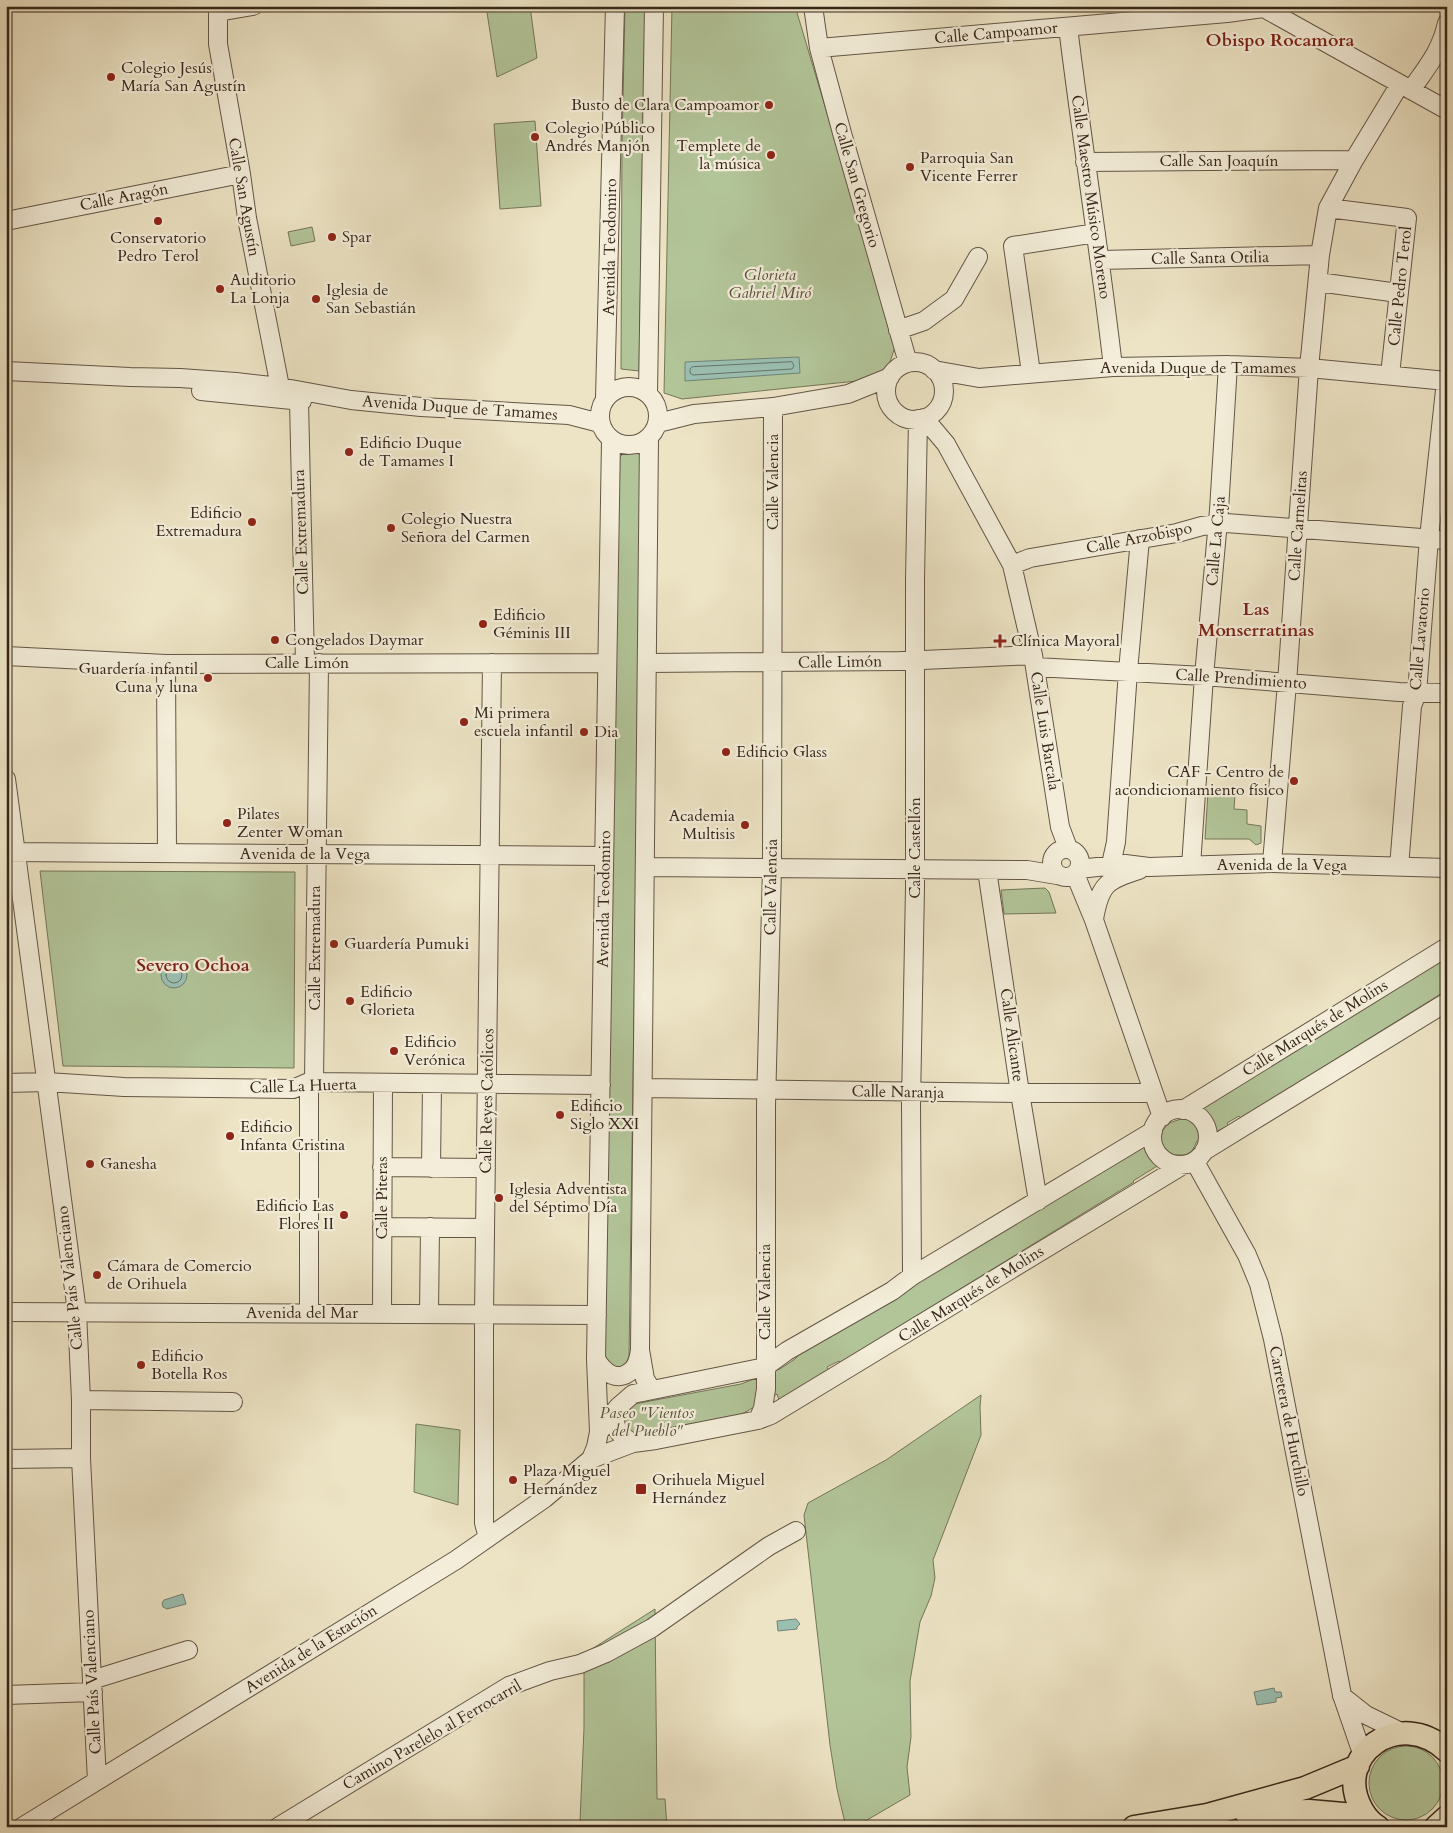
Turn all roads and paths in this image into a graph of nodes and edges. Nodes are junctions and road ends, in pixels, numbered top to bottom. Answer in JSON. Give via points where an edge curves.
{"nodes":[{"id":1,"x":253,"y":6,"type":"edge"},
{"id":2,"x":615,"y":6,"type":"edge"},
{"id":3,"x":654,"y":6,"type":"edge"},
{"id":4,"x":813,"y":6,"type":"edge"},
{"id":5,"x":1262,"y":7,"type":"edge"},
{"id":6,"x":218,"y":9,"type":"edge"},
{"id":7,"x":1447,"y":23,"type":"edge"},
{"id":8,"x":1068,"y":27,"type":"junction"},
{"id":9,"x":819,"y":48,"type":"junction"},
{"id":10,"x":1441,"y":57,"type":"edge"},
{"id":11,"x":1405,"y":87,"type":"junction"},
{"id":12,"x":1447,"y":110,"type":"edge"},
{"id":13,"x":1354,"y":160,"type":"junction"},
{"id":14,"x":1085,"y":162,"type":"junction"},
{"id":15,"x":241,"y":174,"type":"junction"},
{"id":16,"x":1328,"y":208,"type":"junction"},
{"id":17,"x":6,"y":221,"type":"edge"},
{"id":18,"x":1096,"y":233,"type":"junction"},
{"id":19,"x":1320,"y":256,"type":"junction"},
{"id":20,"x":978,"y":257,"type":"dead end"},
{"id":21,"x":1100,"y":260,"type":"junction"},
{"id":22,"x":1318,"y":282,"type":"junction"},
{"id":23,"x":1398,"y":293,"type":"junction"},
{"id":24,"x":898,"y":330,"type":"junction"},
{"id":25,"x":908,"y":363,"type":"junction"},
{"id":26,"x":1228,"y":365,"type":"junction"},
{"id":27,"x":1113,"y":368,"type":"junction"},
{"id":28,"x":1309,"y":368,"type":"junction"},
{"id":29,"x":934,"y":370,"type":"junction"},
{"id":30,"x":6,"y":371,"type":"edge"},
{"id":31,"x":1032,"y":373,"type":"junction"},
{"id":32,"x":1390,"y":375,"type":"junction"},
{"id":33,"x":130,"y":377,"type":"junction"},
{"id":34,"x":890,"y":377,"type":"junction"},
{"id":35,"x":979,"y":378,"type":"junction"},
{"id":36,"x":1446,"y":381,"type":"edge"},
{"id":37,"x":280,"y":387,"type":"junction"},
{"id":38,"x":848,"y":394,"type":"junction"},
{"id":39,"x":887,"y":398,"type":"junction"},
{"id":40,"x":652,"y":399,"type":"junction"},
{"id":41,"x":351,"y":400,"type":"junction"},
{"id":42,"x":299,"y":401,"type":"junction"},
{"id":43,"x":773,"y":408,"type":"junction"},
{"id":44,"x":602,"y":409,"type":"junction"},
{"id":45,"x":930,"y":410,"type":"junction"},
{"id":46,"x":694,"y":414,"type":"junction"},
{"id":47,"x":658,"y":423,"type":"junction"},
{"id":48,"x":649,"y":438,"type":"junction"},
{"id":49,"x":611,"y":440,"type":"junction"},
{"id":50,"x":1217,"y":524,"type":"junction"},
{"id":51,"x":1298,"y":528,"type":"junction"},
{"id":52,"x":1429,"y":538,"type":"junction"},
{"id":53,"x":1140,"y":539,"type":"junction"},
{"id":54,"x":1447,"y":540,"type":"edge"},
{"id":55,"x":1012,"y":565,"type":"junction"},
{"id":56,"x":6,"y":656,"type":"edge"},
{"id":57,"x":915,"y":660,"type":"junction"},
{"id":58,"x":1034,"y":661,"type":"junction"},
{"id":59,"x":608,"y":662,"type":"junction"},
{"id":60,"x":312,"y":663,"type":"junction"},
{"id":61,"x":492,"y":663,"type":"junction"},
{"id":62,"x":647,"y":663,"type":"junction"},
{"id":63,"x":772,"y":663,"type":"junction"},
{"id":64,"x":166,"y":664,"type":"junction"},
{"id":65,"x":1128,"y":671,"type":"junction"},
{"id":66,"x":1204,"y":676,"type":"junction"},
{"id":67,"x":1287,"y":683,"type":"junction"},
{"id":68,"x":1417,"y":693,"type":"junction"},
{"id":69,"x":1447,"y":693,"type":"edge"},
{"id":70,"x":6,"y":779,"type":"edge"},
{"id":71,"x":12,"y":852,"type":"edge"},
{"id":72,"x":167,"y":853,"type":"junction"},
{"id":73,"x":316,"y":854,"type":"junction"},
{"id":74,"x":490,"y":855,"type":"junction"},
{"id":75,"x":604,"y":856,"type":"junction"},
{"id":76,"x":1119,"y":862,"type":"junction"},
{"id":77,"x":1272,"y":863,"type":"junction"},
{"id":78,"x":1066,"y":864,"type":"junction"},
{"id":79,"x":1149,"y":866,"type":"junction"},
{"id":80,"x":1191,"y":866,"type":"junction"},
{"id":81,"x":645,"y":867,"type":"junction"},
{"id":82,"x":772,"y":868,"type":"junction"},
{"id":83,"x":1406,"y":868,"type":"junction"},
{"id":84,"x":1447,"y":868,"type":"edge"},
{"id":85,"x":915,"y":869,"type":"junction"},
{"id":86,"x":987,"y":870,"type":"junction"},
{"id":87,"x":1447,"y":875,"type":"edge"},
{"id":88,"x":1094,"y":920,"type":"junction"},
{"id":89,"x":1447,"y":946,"type":"edge"},
{"id":90,"x":1447,"y":1002,"type":"edge"},
{"id":91,"x":47,"y":1082,"type":"junction"},
{"id":92,"x":311,"y":1082,"type":"junction"},
{"id":93,"x":6,"y":1083,"type":"edge"},
{"id":94,"x":382,"y":1083,"type":"junction"},
{"id":95,"x":432,"y":1084,"type":"junction"},
{"id":96,"x":487,"y":1084,"type":"junction"},
{"id":97,"x":601,"y":1085,"type":"junction"},
{"id":98,"x":643,"y":1088,"type":"junction"},
{"id":99,"x":766,"y":1090,"type":"junction"},
{"id":100,"x":911,"y":1092,"type":"junction"},
{"id":101,"x":1020,"y":1093,"type":"junction"},
{"id":102,"x":1153,"y":1093,"type":"junction"},
{"id":103,"x":1168,"y":1117,"type":"junction"},
{"id":104,"x":1194,"y":1159,"type":"junction"},
{"id":105,"x":382,"y":1167,"type":"junction"},
{"id":106,"x":431,"y":1168,"type":"junction"},
{"id":107,"x":486,"y":1168,"type":"junction"},
{"id":108,"x":1038,"y":1201,"type":"junction"},
{"id":109,"x":382,"y":1227,"type":"junction"},
{"id":110,"x":430,"y":1227,"type":"junction"},
{"id":111,"x":485,"y":1228,"type":"junction"},
{"id":112,"x":912,"y":1276,"type":"junction"},
{"id":113,"x":6,"y":1312,"type":"edge"},
{"id":114,"x":77,"y":1312,"type":"junction"},
{"id":115,"x":308,"y":1313,"type":"junction"},
{"id":116,"x":382,"y":1313,"type":"junction"},
{"id":117,"x":429,"y":1314,"type":"junction"},
{"id":118,"x":484,"y":1314,"type":"junction"},
{"id":119,"x":597,"y":1314,"type":"junction"},
{"id":120,"x":640,"y":1350,"type":"junction"},
{"id":121,"x":596,"y":1359,"type":"junction"},
{"id":122,"x":765,"y":1367,"type":"junction"},
{"id":123,"x":652,"y":1390,"type":"junction"},
{"id":124,"x":81,"y":1400,"type":"junction"},
{"id":125,"x":233,"y":1402,"type":"dead end"},
{"id":126,"x":616,"y":1410,"type":"junction"},
{"id":127,"x":758,"y":1420,"type":"junction"},
{"id":128,"x":599,"y":1432,"type":"junction"},
{"id":129,"x":633,"y":1443,"type":"junction"},
{"id":130,"x":81,"y":1458,"type":"junction"},
{"id":131,"x":591,"y":1458,"type":"junction"},
{"id":132,"x":6,"y":1459,"type":"edge"},
{"id":133,"x":796,"y":1531,"type":"dead end"},
{"id":134,"x":488,"y":1538,"type":"junction"},
{"id":135,"x":188,"y":1650,"type":"dead end"},
{"id":136,"x":92,"y":1686,"type":"junction"},
{"id":137,"x":6,"y":1695,"type":"edge"},
{"id":138,"x":1342,"y":1695,"type":"junction"},
{"id":139,"x":1410,"y":1733,"type":"junction"},
{"id":140,"x":1447,"y":1734,"type":"edge"},
{"id":141,"x":1447,"y":1751,"type":"edge"},
{"id":142,"x":1360,"y":1761,"type":"junction"},
{"id":143,"x":97,"y":1781,"type":"junction"},
{"id":144,"x":1207,"y":1815,"type":"junction"},
{"id":145,"x":1373,"y":1824,"type":"edge"},
{"id":146,"x":22,"y":1827,"type":"edge"},
{"id":147,"x":278,"y":1827,"type":"edge"},
{"id":148,"x":1134,"y":1827,"type":"edge"}],
"edges":[{"from":1,"to":6,"type":"street"},
{"from":2,"to":44,"type":"street","name":"Avenida Teodomiro"},
{"from":3,"to":40,"type":"street"},
{"from":4,"to":9,"type":"street","name":"Calle San Gregorio"},
{"from":5,"to":8,"type":"street","name":"Calle Campoamor"},
{"from":5,"to":11,"type":"street"},
{"from":6,"to":15,"type":"street","name":"Calle San Agustín","via":[[218,44]]},
{"from":7,"to":10,"type":"street","name":"Calle Carmelitas"},
{"from":8,"to":9,"type":"street","name":"Calle Campoamor"},
{"from":8,"to":14,"type":"street","name":"Calle Maestro Músico Moreno"},
{"from":9,"to":24,"type":"street","name":"Calle San Gregorio"},
{"from":10,"to":11,"type":"street","name":"Calle Carmelitas"},
{"from":11,"to":12,"type":"street"},
{"from":11,"to":13,"type":"street","name":"Calle Carmelitas"},
{"from":13,"to":14,"type":"street","name":"Calle San Joaquín"},
{"from":13,"to":16,"type":"street","name":"Calle Carmelitas"},
{"from":14,"to":18,"type":"street","name":"Calle Maestro Músico Moreno"},
{"from":15,"to":17,"type":"street","name":"Calle Aragón"},
{"from":15,"to":37,"type":"street","name":"Calle San Agustín"},
{"from":16,"to":19,"type":"street","name":"Calle Carmelitas"},
{"from":16,"to":23,"type":"street","name":"Calle Pedro Terol","via":[[1407,218]]},
{"from":18,"to":21,"type":"street","name":"Calle Maestro Músico Moreno"},
{"from":18,"to":31,"type":"street","via":[[1013,246]]},
{"from":19,"to":21,"type":"street","name":"Calle Santa Otilia"},
{"from":19,"to":22,"type":"street","name":"Calle Carmelitas"},
{"from":20,"to":24,"type":"street","via":[[954,299],[924,321]]},
{"from":21,"to":27,"type":"street","name":"Calle Maestro Músico Moreno"},
{"from":22,"to":23,"type":"street"},
{"from":22,"to":28,"type":"street","name":"Calle Carmelitas"},
{"from":23,"to":32,"type":"street","name":"Calle Pedro Terol"},
{"from":24,"to":25,"type":"street","name":"Calle San Gregorio"},
{"from":25,"to":29,"type":"street","via":[[926,364]]},
{"from":25,"to":34,"type":"street","via":[[897,368]]},
{"from":26,"to":27,"type":"street","name":"Avenida Duque de Tamames"},
{"from":26,"to":28,"type":"street","name":"Avenida Duque de Tamames"},
{"from":26,"to":50,"type":"street","name":"Calle La Caja"},
{"from":27,"to":31,"type":"street","name":"Avenida Duque de Tamames"},
{"from":28,"to":32,"type":"street","name":"Avenida Duque de Tamames"},
{"from":28,"to":51,"type":"street","name":"Calle Carmelitas"},
{"from":29,"to":35,"type":"street","name":"Avenida Duque de Tamames"},
{"from":29,"to":45,"type":"street","via":[[943,386]]},
{"from":30,"to":33,"type":"street","name":"Avenida Duque de Tamames"},
{"from":31,"to":35,"type":"street","name":"Avenida Duque de Tamames"},
{"from":32,"to":36,"type":"street","name":"Avenida Duque de Tamames"},
{"from":33,"to":37,"type":"street","name":"Avenida Duque de Tamames"},
{"from":33,"to":42,"type":"street","name":"Avenida Duque de Tamames","via":[[176,388]]},
{"from":34,"to":38,"type":"street"},
{"from":34,"to":39,"type":"street"},
{"from":35,"to":45,"type":"street","name":"Avenida Duque de Tamames"},
{"from":36,"to":52,"type":"street","name":"Calle Lavatorio"},
{"from":37,"to":41,"type":"street","name":"Avenida Duque de Tamames"},
{"from":38,"to":39,"type":"street"},
{"from":38,"to":43,"type":"street"},
{"from":39,"to":45,"type":"street","via":[[902,416]]},
{"from":40,"to":44,"type":"street","via":[[640,389],[621,388],[613,391]]},
{"from":40,"to":46,"type":"street"},
{"from":40,"to":47,"type":"street","via":[[659,413]]},
{"from":41,"to":42,"type":"street","name":"Avenida Duque de Tamames"},
{"from":41,"to":44,"type":"street","name":"Avenida Duque de Tamames","via":[[568,415]]},
{"from":42,"to":60,"type":"street","name":"Calle Extremadura"},
{"from":43,"to":46,"type":"street"},
{"from":43,"to":63,"type":"street","name":"Calle Valencia"},
{"from":44,"to":49,"type":"street","via":[[606,435]]},
{"from":45,"to":55,"type":"street","name":"Calle Luis Barcala"},
{"from":45,"to":57,"type":"street","name":"Calle Castellón"},
{"from":46,"to":47,"type":"street"},
{"from":47,"to":48,"type":"street"},
{"from":48,"to":49,"type":"street","via":[[634,446]]},
{"from":48,"to":62,"type":"street"},
{"from":49,"to":59,"type":"street","name":"Avenida Teodomiro"},
{"from":50,"to":51,"type":"street","name":"Calle Arzobispo"},
{"from":50,"to":53,"type":"street","name":"Calle Arzobispo"},
{"from":50,"to":66,"type":"street","name":"Calle La Caja"},
{"from":51,"to":52,"type":"street","name":"Calle Arzobispo"},
{"from":51,"to":67,"type":"street","name":"Calle Carmelitas"},
{"from":52,"to":54,"type":"street","name":"Calle Arzobispo"},
{"from":52,"to":68,"type":"street","name":"Calle Lavatorio"},
{"from":53,"to":55,"type":"street","name":"Calle Arzobispo","via":[[1030,558]]},
{"from":53,"to":65,"type":"street"},
{"from":55,"to":58,"type":"street","name":"Calle Luis Barcala"},
{"from":56,"to":64,"type":"street","name":"Calle Limón"},
{"from":57,"to":58,"type":"street","name":"Calle Limón"},
{"from":57,"to":63,"type":"street","name":"Calle Limón"},
{"from":57,"to":85,"type":"street","name":"Calle Castellón"},
{"from":58,"to":65,"type":"street","name":"Calle Prendimiento"},
{"from":58,"to":78,"type":"street","name":"Calle Luis Barcala"},
{"from":59,"to":61,"type":"street","name":"Calle Limón"},
{"from":59,"to":75,"type":"street","name":"Avenida Teodomiro"},
{"from":60,"to":61,"type":"street","name":"Calle Limón"},
{"from":60,"to":64,"type":"street","name":"Calle Limón"},
{"from":60,"to":73,"type":"street","name":"Calle Extremadura"},
{"from":61,"to":74,"type":"street","name":"Calle Reyes Católicos"},
{"from":62,"to":63,"type":"street","name":"Calle Limón"},
{"from":62,"to":81,"type":"street"},
{"from":63,"to":82,"type":"street","name":"Calle Valencia"},
{"from":64,"to":72,"type":"street"},
{"from":65,"to":66,"type":"street","name":"Calle Prendimiento"},
{"from":65,"to":76,"type":"street","via":[[1116,842]]},
{"from":66,"to":67,"type":"street","name":"Calle Prendimiento"},
{"from":66,"to":80,"type":"street","name":"Calle La Caja"},
{"from":67,"to":68,"type":"street","name":"Calle Prendimiento"},
{"from":67,"to":77,"type":"street","name":"Calle Carmelitas"},
{"from":68,"to":69,"type":"street","name":"Calle Prendimiento"},
{"from":68,"to":83,"type":"street","name":"Calle Lavatorio","via":[[1412,706]]},
{"from":70,"to":71,"type":"street","name":"Calle País Valenciano"},
{"from":71,"to":72,"type":"street","name":"Avenida de la Vega"},
{"from":71,"to":91,"type":"street","name":"Calle País Valenciano"},
{"from":72,"to":73,"type":"street","name":"Avenida de la Vega"},
{"from":73,"to":74,"type":"street","name":"Avenida de la Vega"},
{"from":73,"to":92,"type":"street","name":"Calle Extremadura"},
{"from":74,"to":75,"type":"street","name":"Avenida de la Vega"},
{"from":74,"to":96,"type":"street","name":"Calle Reyes Católicos"},
{"from":75,"to":97,"type":"street","name":"Avenida Teodomiro"},
{"from":76,"to":78,"type":"street","name":"Avenida de la Vega"},
{"from":76,"to":79,"type":"street","name":"Avenida de la Vega"},
{"from":77,"to":80,"type":"street","name":"Avenida de la Vega"},
{"from":77,"to":83,"type":"street","name":"Avenida de la Vega"},
{"from":78,"to":86,"type":"street","via":[[1027,870]]},
{"from":78,"to":88,"type":"street"},
{"from":79,"to":80,"type":"street","name":"Avenida de la Vega"},
{"from":79,"to":88,"type":"street","name":"Avenida de la Vega","via":[[1124,874],[1105,886],[1099,894]]},
{"from":81,"to":82,"type":"street"},
{"from":81,"to":98,"type":"street"},
{"from":82,"to":85,"type":"street"},
{"from":82,"to":99,"type":"street","name":"Calle Valencia"},
{"from":83,"to":84,"type":"street","name":"Avenida de la Vega"},
{"from":83,"to":87,"type":"street","name":"Avenida de la Vega"},
{"from":85,"to":86,"type":"street"},
{"from":85,"to":100,"type":"street","name":"Calle Castellón"},
{"from":86,"to":101,"type":"street","name":"Calle Alicante"},
{"from":88,"to":102,"type":"street"},
{"from":89,"to":103,"type":"street","name":"Calle Marqués de Molins"},
{"from":90,"to":104,"type":"street","name":"Calle Marqués de Molins"},
{"from":91,"to":92,"type":"street","name":"Calle La Huerta","via":[[124,1087],[293,1089]]},
{"from":91,"to":93,"type":"street","name":"Calle La Huerta"},
{"from":91,"to":114,"type":"street","name":"Calle País Valenciano"},
{"from":92,"to":94,"type":"street","name":"Calle La Huerta"},
{"from":92,"to":115,"type":"street","name":"Calle Extremadura"},
{"from":94,"to":95,"type":"street","name":"Calle La Huerta"},
{"from":94,"to":105,"type":"street","name":"Calle Piteras"},
{"from":95,"to":96,"type":"street","name":"Calle La Huerta"},
{"from":95,"to":106,"type":"street"},
{"from":96,"to":97,"type":"street","name":"Calle La Huerta"},
{"from":96,"to":107,"type":"street","name":"Calle Reyes Católicos"},
{"from":97,"to":119,"type":"street","name":"Avenida Teodomiro"},
{"from":98,"to":99,"type":"street","name":"Calle Naranja"},
{"from":98,"to":120,"type":"street"},
{"from":99,"to":100,"type":"street","name":"Calle Naranja"},
{"from":99,"to":122,"type":"street","name":"Calle Valencia"},
{"from":100,"to":101,"type":"street","name":"Calle Naranja"},
{"from":100,"to":112,"type":"street","name":"Calle Castellón"},
{"from":101,"to":102,"type":"street","name":"Calle Naranja"},
{"from":101,"to":108,"type":"street","name":"Calle Alicante"},
{"from":102,"to":103,"type":"street"},
{"from":103,"to":104,"type":"street","via":[[1197,1116],[1206,1129],[1207,1144]]},
{"from":103,"to":104,"type":"street","via":[[1152,1142],[1155,1150],[1167,1162]]},
{"from":103,"to":108,"type":"street","name":"Calle Marqués de Molins"},
{"from":104,"to":127,"type":"street","name":"Calle Marqués de Molins","via":[[839,1375]]},
{"from":104,"to":138,"type":"street","name":"Carretera de Hurchillo","via":[[1247,1255],[1259,1284],[1273,1340]]},
{"from":105,"to":106,"type":"street"},
{"from":105,"to":109,"type":"street","name":"Calle Piteras"},
{"from":106,"to":107,"type":"street"},
{"from":107,"to":111,"type":"street","name":"Calle Reyes Católicos"},
{"from":108,"to":112,"type":"street","name":"Calle Marqués de Molins"},
{"from":109,"to":110,"type":"street"},
{"from":109,"to":116,"type":"street","name":"Calle Piteras"},
{"from":110,"to":111,"type":"street"},
{"from":110,"to":117,"type":"street"},
{"from":111,"to":118,"type":"street","name":"Calle Reyes Católicos"},
{"from":112,"to":122,"type":"street","name":"Calle Marqués de Molins"},
{"from":113,"to":114,"type":"street","name":"Avenida del Mar"},
{"from":114,"to":115,"type":"street","name":"Avenida del Mar"},
{"from":114,"to":124,"type":"street","name":"Calle País Valenciano"},
{"from":115,"to":116,"type":"street","name":"Avenida del Mar"},
{"from":116,"to":117,"type":"street","name":"Avenida del Mar"},
{"from":117,"to":118,"type":"street","name":"Avenida del Mar"},
{"from":118,"to":119,"type":"street","name":"Avenida del Mar"},
{"from":118,"to":134,"type":"street","name":"Calle Reyes Católicos","via":[[484,1522]]},
{"from":119,"to":121,"type":"street","name":"Avenida Teodomiro"},
{"from":120,"to":121,"type":"street","via":[[632,1370],[618,1376],[606,1373]]},
{"from":120,"to":123,"type":"street","via":[[645,1379]]},
{"from":121,"to":128,"type":"street","name":"Avenida Teodomiro"},
{"from":122,"to":123,"type":"street","name":"Calle Marqués de Molins"},
{"from":122,"to":127,"type":"street","via":[[766,1399]]},
{"from":123,"to":126,"type":"street","name":"Calle Marqués de Molins","via":[[631,1395]]},
{"from":124,"to":125,"type":"street"},
{"from":124,"to":130,"type":"street","name":"Calle País Valenciano"},
{"from":126,"to":128,"type":"street","name":"Calle Marqués de Molins"},
{"from":126,"to":129,"type":"street","via":[[616,1427],[624,1438]]},
{"from":127,"to":129,"type":"street","name":"Calle Marqués de Molins"},
{"from":128,"to":131,"type":"street","name":"Avenida Teodomiro"},
{"from":129,"to":131,"type":"street","name":"Calle Marqués de Molins"},
{"from":130,"to":132,"type":"street"},
{"from":130,"to":136,"type":"street","name":"Calle País Valenciano"},
{"from":131,"to":134,"type":"street","name":"Avenida de la Estación","via":[[545,1498]]},
{"from":133,"to":147,"type":"street","name":"Camino Parelelo al Ferrocarril","via":[[769,1546],[652,1628],[580,1664],[509,1686]]},
{"from":134,"to":143,"type":"street","name":"Avenida de la Estación"},
{"from":135,"to":136,"type":"street"},
{"from":136,"to":137,"type":"street"},
{"from":136,"to":143,"type":"street","name":"Calle País Valenciano"},
{"from":138,"to":139,"type":"street","via":[[1366,1715]]},
{"from":138,"to":142,"type":"street","name":"Carretera de Hurchillo"},
{"from":139,"to":140,"type":"main road"},
{"from":139,"to":141,"type":"main road","via":[[1434,1740]]},
{"from":139,"to":142,"type":"main road","via":[[1386,1736],[1372,1744]]},
{"from":142,"to":144,"type":"main road","via":[[1305,1788]]},
{"from":142,"to":145,"type":"main road","via":[[1354,1784],[1357,1801]]},
{"from":143,"to":146,"type":"street","name":"Avenida de la Estación"},
{"from":144,"to":145,"type":"main road","via":[[1309,1811]]},
{"from":144,"to":148,"type":"main road"}]}
